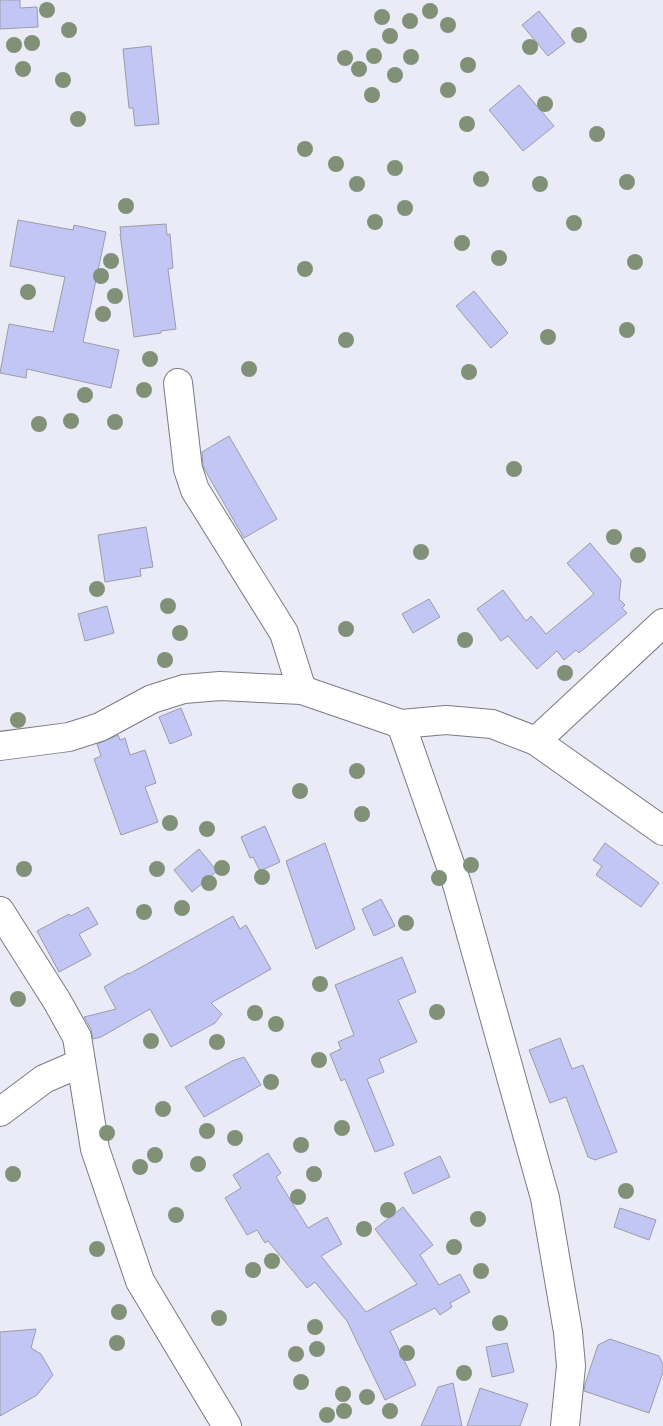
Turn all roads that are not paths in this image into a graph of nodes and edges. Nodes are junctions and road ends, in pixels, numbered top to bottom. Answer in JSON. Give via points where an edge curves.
{"nodes":[{"id":1,"x":178,"y":383,"type":"dead end"},
{"id":2,"x":663,"y":624,"type":"edge"},
{"id":3,"x":302,"y":690,"type":"junction"},
{"id":4,"x":401,"y":724,"type":"junction"},
{"id":5,"x":536,"y":741,"type":"junction"},
{"id":6,"x":0,"y":746,"type":"edge"},
{"id":7,"x":663,"y":831,"type":"edge"},
{"id":8,"x":0,"y":910,"type":"edge"},
{"id":9,"x":81,"y":1064,"type":"junction"},
{"id":10,"x":0,"y":1112,"type":"edge"},
{"id":11,"x":227,"y":1426,"type":"edge"},
{"id":12,"x":565,"y":1426,"type":"edge"}],
"edges":[{"from":1,"to":3,"type":"street","via":[[188,469],[195,490],[284,633]]},
{"from":2,"to":5,"type":"street"},
{"from":3,"to":4,"type":"street"},
{"from":3,"to":6,"type":"street","via":[[220,686],[184,689],[152,699],[100,727],[69,737]]},
{"from":4,"to":5,"type":"street","via":[[446,720],[492,724]]},
{"from":4,"to":12,"type":"street","via":[[457,884],[545,1198],[571,1366]]},
{"from":5,"to":7,"type":"street"},
{"from":8,"to":9,"type":"street","via":[[69,1023],[76,1038]]},
{"from":9,"to":10,"type":"street","via":[[44,1079]]},
{"from":9,"to":11,"type":"street","via":[[95,1149],[140,1281]]}]}
